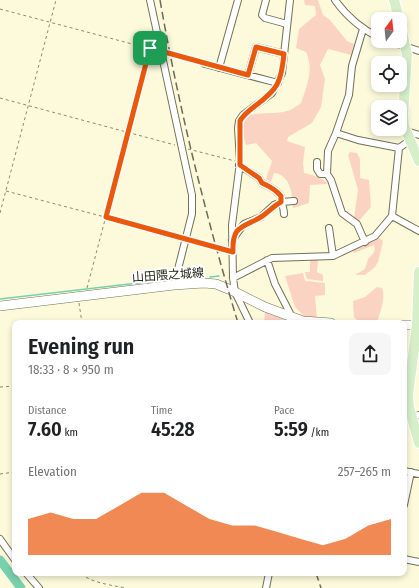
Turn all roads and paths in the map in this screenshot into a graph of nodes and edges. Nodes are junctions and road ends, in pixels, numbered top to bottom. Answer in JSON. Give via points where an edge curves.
{"nodes":[{"id":1,"x":56,"y":0,"type":"edge"},
{"id":2,"x":150,"y":0,"type":"edge"},
{"id":3,"x":238,"y":0,"type":"edge"},
{"id":4,"x":266,"y":0,"type":"edge"},
{"id":5,"x":290,"y":0,"type":"edge"},
{"id":6,"x":335,"y":0,"type":"edge"},
{"id":7,"x":394,"y":0,"type":"edge"},
{"id":8,"x":0,"y":9,"type":"edge"},
{"id":9,"x":397,"y":12,"type":"edge"},
{"id":10,"x":50,"y":23,"type":"junction"},
{"id":11,"x":287,"y":24,"type":"junction"},
{"id":12,"x":363,"y":29,"type":"junction"},
{"id":13,"x":371,"y":33,"type":"edge"},
{"id":14,"x":407,"y":47,"type":"edge"},
{"id":15,"x":150,"y":48,"type":"junction"},
{"id":16,"x":406,"y":48,"type":"edge"},
{"id":17,"x":419,"y":51,"type":"edge"},
{"id":18,"x":161,"y":52,"type":"junction"},
{"id":19,"x":284,"y":54,"type":"junction"},
{"id":20,"x":205,"y":64,"type":"joint"},
{"id":21,"x":219,"y":68,"type":"junction"},
{"id":22,"x":248,"y":75,"type":"junction"},
{"id":23,"x":278,"y":83,"type":"junction"},
{"id":24,"x":0,"y":98,"type":"edge"},
{"id":25,"x":405,"y":100,"type":"edge"},
{"id":26,"x":28,"y":106,"type":"junction"},
{"id":27,"x":407,"y":130,"type":"edge"},
{"id":28,"x":128,"y":133,"type":"junction"},
{"id":29,"x":336,"y":134,"type":"junction"},
{"id":30,"x":419,"y":135,"type":"edge"},
{"id":31,"x":407,"y":136,"type":"edge"},
{"id":32,"x":409,"y":141,"type":"junction"},
{"id":33,"x":182,"y":147,"type":"junction"},
{"id":34,"x":399,"y":148,"type":"junction"},
{"id":35,"x":419,"y":159,"type":"edge"},
{"id":36,"x":317,"y":162,"type":"dead end"},
{"id":37,"x":240,"y":164,"type":"junction"},
{"id":38,"x":327,"y":174,"type":"junction"},
{"id":39,"x":6,"y":191,"type":"junction"},
{"id":40,"x":294,"y":201,"type":"dead end"},
{"id":41,"x":281,"y":202,"type":"junction"},
{"id":42,"x":0,"y":213,"type":"edge"},
{"id":43,"x":284,"y":214,"type":"dead end"},
{"id":44,"x":392,"y":216,"type":"junction"},
{"id":45,"x":106,"y":217,"type":"junction"},
{"id":46,"x":330,"y":228,"type":"dead end"},
{"id":47,"x":419,"y":230,"type":"edge"},
{"id":48,"x":187,"y":239,"type":"junction"},
{"id":49,"x":232,"y":240,"type":"junction"},
{"id":50,"x":365,"y":242,"type":"junction"},
{"id":51,"x":233,"y":252,"type":"junction"},
{"id":52,"x":333,"y":256,"type":"junction"},
{"id":53,"x":267,"y":260,"type":"junction"},
{"id":54,"x":419,"y":272,"type":"edge"},
{"id":55,"x":233,"y":278,"type":"junction"},
{"id":56,"x":174,"y":285,"type":"junction"},
{"id":57,"x":88,"y":290,"type":"dead end"},
{"id":58,"x":235,"y":292,"type":"junction"},
{"id":59,"x":78,"y":296,"type":"junction"},
{"id":60,"x":0,"y":306,"type":"edge"},
{"id":61,"x":293,"y":318,"type":"junction"},
{"id":62,"x":82,"y":320,"type":"edge"},
{"id":63,"x":249,"y":320,"type":"edge"},
{"id":64,"x":300,"y":320,"type":"edge"},
{"id":65,"x":407,"y":325,"type":"edge"},
{"id":66,"x":418,"y":325,"type":"edge"},
{"id":67,"x":12,"y":386,"type":"edge"},
{"id":68,"x":0,"y":387,"type":"edge"},
{"id":69,"x":412,"y":417,"type":"edge"},
{"id":70,"x":419,"y":442,"type":"edge"},
{"id":71,"x":12,"y":472,"type":"edge"},
{"id":72,"x":407,"y":472,"type":"edge"},
{"id":73,"x":0,"y":474,"type":"edge"},
{"id":74,"x":419,"y":474,"type":"edge"},
{"id":75,"x":0,"y":539,"type":"edge"},
{"id":76,"x":12,"y":556,"type":"edge"},
{"id":77,"x":407,"y":560,"type":"edge"},
{"id":78,"x":419,"y":562,"type":"edge"},
{"id":79,"x":29,"y":576,"type":"edge"},
{"id":80,"x":84,"y":576,"type":"edge"},
{"id":81,"x":268,"y":576,"type":"edge"},
{"id":82,"x":39,"y":588,"type":"edge"},
{"id":83,"x":126,"y":588,"type":"edge"},
{"id":84,"x":266,"y":588,"type":"edge"}],
"edges":[{"from":1,"to":10,"type":"path"},
{"from":2,"to":18,"type":"street"},
{"from":3,"to":21,"type":"street"},
{"from":4,"to":11,"type":"street","via":[[262,15]]},
{"from":5,"to":11,"type":"street"},
{"from":6,"to":12,"type":"street","via":[[347,16]]},
{"from":7,"to":9,"type":"main road"},
{"from":8,"to":10,"type":"path"},
{"from":10,"to":15,"type":"path"},
{"from":10,"to":26,"type":"path"},
{"from":11,"to":19,"type":"street"},
{"from":12,"to":13,"type":"street"},
{"from":12,"to":29,"type":"street","via":[[352,66],[349,95]]},
{"from":14,"to":17,"type":"street"},
{"from":15,"to":18,"type":"path"},
{"from":15,"to":28,"type":"path"},
{"from":16,"to":25,"type":"main road","via":[[408,66]]},
{"from":18,"to":20,"type":"path"},
{"from":18,"to":33,"type":"street"},
{"from":19,"to":22,"type":"street","via":[[256,47]]},
{"from":19,"to":23,"type":"street"},
{"from":20,"to":21,"type":"street"},
{"from":21,"to":22,"type":"street"},
{"from":22,"to":23,"type":"street"},
{"from":23,"to":37,"type":"street","via":[[272,93],[243,115],[240,121]]},
{"from":24,"to":26,"type":"path"},
{"from":26,"to":28,"type":"path"},
{"from":26,"to":39,"type":"path"},
{"from":27,"to":30,"type":"street"},
{"from":28,"to":33,"type":"path"},
{"from":28,"to":45,"type":"path"},
{"from":29,"to":34,"type":"street"},
{"from":29,"to":38,"type":"street","via":[[328,151]]},
{"from":31,"to":32,"type":"main road"},
{"from":32,"to":34,"type":"street"},
{"from":32,"to":35,"type":"main road"},
{"from":33,"to":37,"type":"path"},
{"from":33,"to":48,"type":"street","via":[[192,195],[192,214]]},
{"from":34,"to":44,"type":"street"},
{"from":36,"to":38,"type":"street","via":[[320,174]]},
{"from":37,"to":41,"type":"street","via":[[280,194]]},
{"from":37,"to":49,"type":"street"},
{"from":38,"to":50,"type":"street","via":[[342,213],[357,224]]},
{"from":39,"to":42,"type":"path"},
{"from":39,"to":45,"type":"path"},
{"from":40,"to":41,"type":"street"},
{"from":41,"to":43,"type":"street"},
{"from":41,"to":49,"type":"street","via":[[262,217],[241,226]]},
{"from":44,"to":47,"type":"street"},
{"from":44,"to":50,"type":"street","via":[[375,236]]},
{"from":45,"to":48,"type":"path"},
{"from":45,"to":57,"type":"path"},
{"from":46,"to":52,"type":"street"},
{"from":48,"to":51,"type":"path"},
{"from":48,"to":56,"type":"street"},
{"from":49,"to":51,"type":"street"},
{"from":50,"to":52,"type":"street"},
{"from":51,"to":55,"type":"street"},
{"from":52,"to":53,"type":"street"},
{"from":53,"to":55,"type":"street"},
{"from":53,"to":61,"type":"street","via":[[275,284]]},
{"from":54,"to":66,"type":"main road"},
{"from":55,"to":58,"type":"street"},
{"from":56,"to":58,"type":"main road","name":"山田隈之城線","via":[[216,284]]},
{"from":56,"to":59,"type":"main road","name":"山田隈之城線"},
{"from":58,"to":61,"type":"main road","name":"山田隈之城線"},
{"from":58,"to":63,"type":"street"},
{"from":59,"to":60,"type":"main road","name":"山田隈之城線"},
{"from":59,"to":62,"type":"path"},
{"from":61,"to":64,"type":"main road","name":"山田隈之城線"},
{"from":65,"to":66,"type":"main road"},
{"from":66,"to":69,"type":"main road","via":[[408,395]]},
{"from":67,"to":68,"type":"path"},
{"from":69,"to":70,"type":"main road"},
{"from":71,"to":73,"type":"path"},
{"from":72,"to":74,"type":"street"},
{"from":75,"to":76,"type":"street"},
{"from":77,"to":78,"type":"street"},
{"from":79,"to":82,"type":"street"},
{"from":80,"to":83,"type":"path","via":[[91,580]]},
{"from":81,"to":84,"type":"street"}]}
